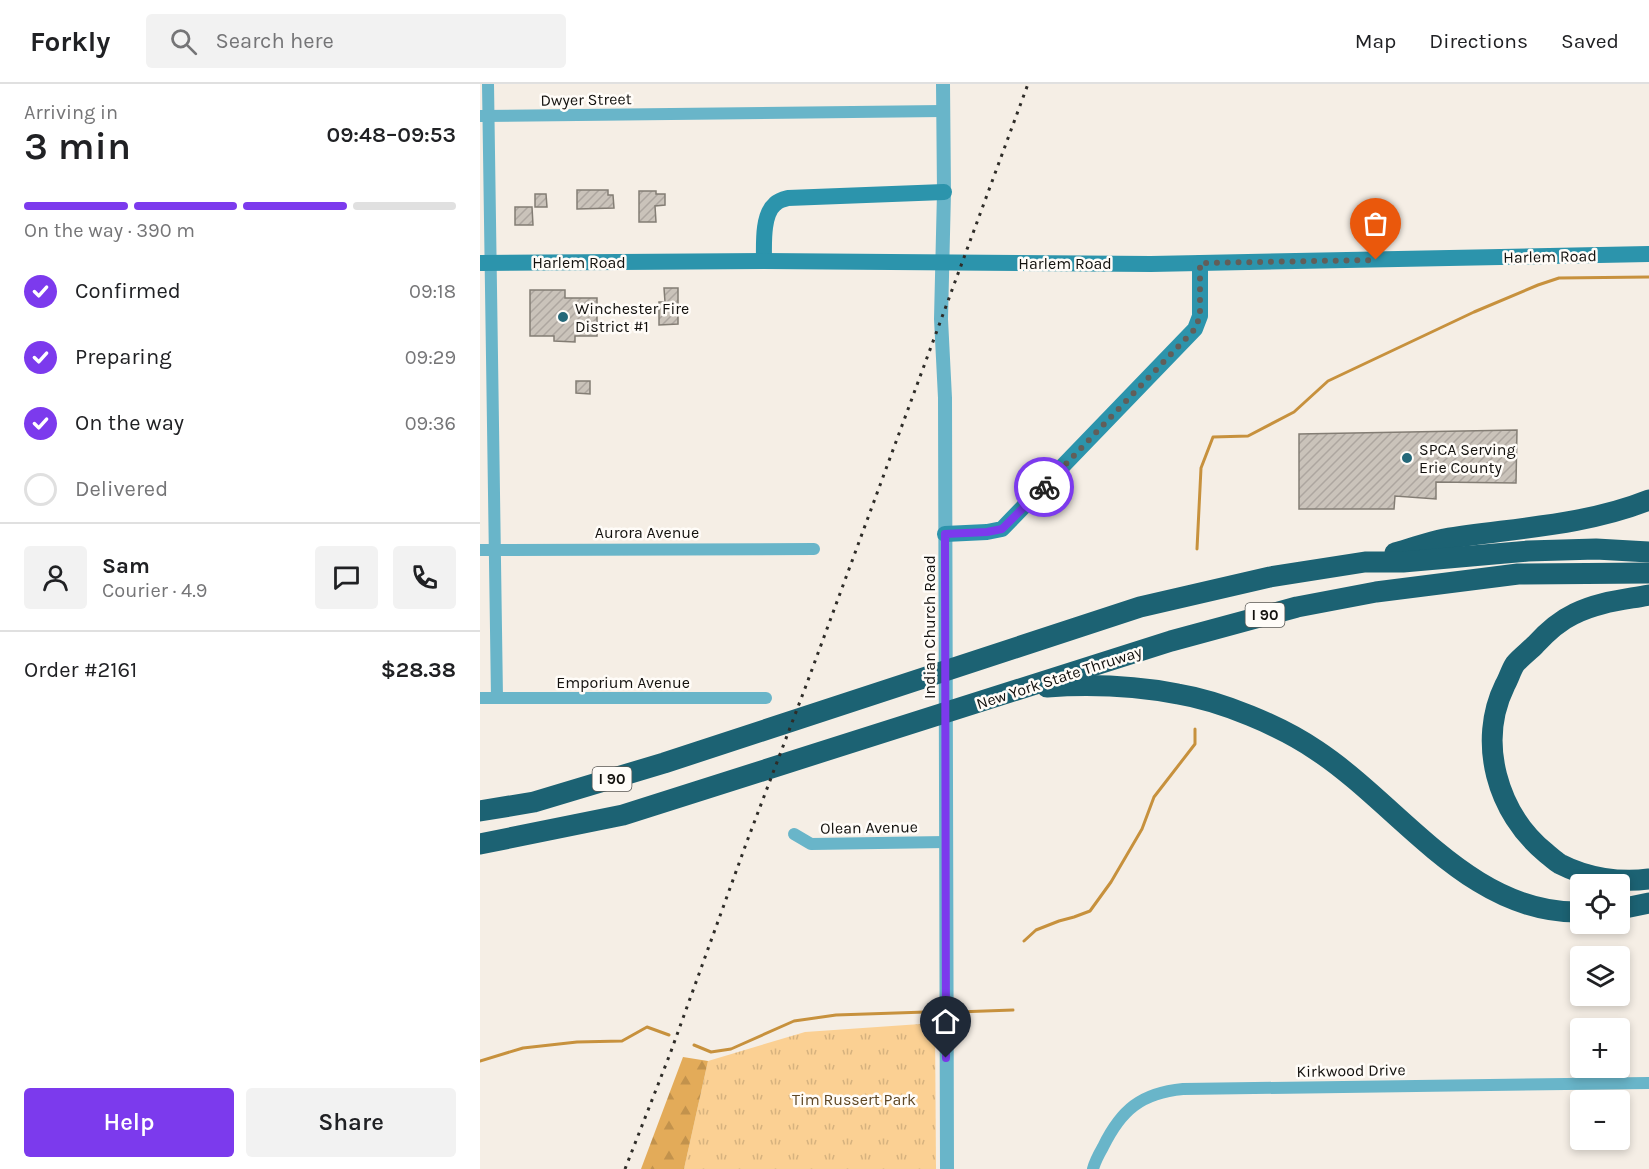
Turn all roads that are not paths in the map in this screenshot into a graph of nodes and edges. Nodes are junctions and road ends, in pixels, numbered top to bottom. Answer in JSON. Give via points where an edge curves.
{"nodes":[{"id":1,"x":489,"y":84,"type":"edge"},
{"id":2,"x":943,"y":84,"type":"edge"},
{"id":3,"x":944,"y":111,"type":"junction"},
{"id":4,"x":484,"y":116,"type":"edge"},
{"id":5,"x":944,"y":192,"type":"junction"},
{"id":6,"x":1649,"y":254,"type":"edge"},
{"id":7,"x":764,"y":261,"type":"junction"},
{"id":8,"x":485,"y":263,"type":"edge"},
{"id":9,"x":1200,"y":263,"type":"junction"},
{"id":10,"x":1649,"y":500,"type":"edge"},
{"id":11,"x":945,"y":534,"type":"junction"},
{"id":12,"x":814,"y":549,"type":"dead end"},
{"id":13,"x":480,"y":550,"type":"edge"},
{"id":14,"x":496,"y":550,"type":"junction"},
{"id":15,"x":1649,"y":552,"type":"edge"},
{"id":16,"x":1365,"y":562,"type":"junction"},
{"id":17,"x":1649,"y":573,"type":"edge"},
{"id":18,"x":1649,"y":595,"type":"edge"},
{"id":19,"x":1021,"y":689,"type":"junction"},
{"id":20,"x":480,"y":698,"type":"edge"},
{"id":21,"x":497,"y":698,"type":"junction"},
{"id":22,"x":766,"y":698,"type":"dead end"},
{"id":23,"x":480,"y":811,"type":"edge"},
{"id":24,"x":794,"y":834,"type":"dead end"},
{"id":25,"x":946,"y":842,"type":"junction"},
{"id":26,"x":480,"y":844,"type":"edge"},
{"id":27,"x":1649,"y":879,"type":"edge"},
{"id":28,"x":1649,"y":903,"type":"edge"},
{"id":29,"x":1630,"y":907,"type":"edge"},
{"id":30,"x":1570,"y":911,"type":"edge"},
{"id":31,"x":1649,"y":1083,"type":"edge"},
{"id":32,"x":947,"y":1169,"type":"edge"},
{"id":33,"x":1094,"y":1169,"type":"edge"}],
"edges":[{"from":1,"to":4,"type":"street"},
{"from":2,"to":3,"type":"street","name":"Indian Church Road"},
{"from":3,"to":4,"type":"street","name":"Dwyer Street"},
{"from":3,"to":5,"type":"street","name":"Indian Church Road"},
{"from":4,"to":8,"type":"street"},
{"from":5,"to":7,"type":"main road","via":[[788,198],[776,203],[769,212]]},
{"from":5,"to":11,"type":"street","name":"Indian Church Road","via":[[941,319]]},
{"from":6,"to":9,"type":"main road","name":"Harlem Road"},
{"from":7,"to":8,"type":"main road","name":"Harlem Road"},
{"from":7,"to":9,"type":"main road","name":"Harlem Road"},
{"from":8,"to":14,"type":"street"},
{"from":9,"to":11,"type":"main road","via":[[1200,316],[1195,329],[1002,529]]},
{"from":10,"to":16,"type":"highway","via":[[1625,510],[1572,521],[1442,540]]},
{"from":11,"to":25,"type":"street","name":"Indian Church Road"},
{"from":12,"to":14,"type":"street","name":"Aurora Avenue"},
{"from":13,"to":14,"type":"street","name":"Aurora Avenue"},
{"from":14,"to":21,"type":"street"},
{"from":15,"to":16,"type":"highway","number":"I 90","via":[[1528,551]]},
{"from":16,"to":23,"type":"highway","number":"I 90","via":[[1270,577],[1140,607],[664,763],[534,802]]},
{"from":17,"to":19,"type":"highway","name":"New York State Thruway","number":"I 90","via":[[1518,574],[1365,594],[1232,624]]},
{"from":18,"to":27,"type":"highway","via":[[1602,603],[1573,614],[1548,631],[1515,664],[1499,698],[1492,729],[1501,793],[1533,842],[1560,864],[1596,878],[1630,882]]},
{"from":19,"to":26,"type":"highway","name":"New York State Thruway","number":"I 90","via":[[623,815]]},
{"from":19,"to":30,"type":"highway","via":[[1089,686],[1169,693],[1214,703],[1284,731],[1349,774],[1473,879],[1507,898],[1541,909]]},
{"from":20,"to":21,"type":"street","name":"Emporium Avenue"},
{"from":21,"to":22,"type":"street","name":"Emporium Avenue"},
{"from":24,"to":25,"type":"street","name":"Olean Avenue","via":[[811,844]]},
{"from":25,"to":32,"type":"street","name":"Indian Church Road"},
{"from":28,"to":29,"type":"highway"},
{"from":31,"to":33,"type":"street","name":"Kirkwood Drive","via":[[1165,1090],[1139,1101],[1128,1111],[1108,1137]]}]}
